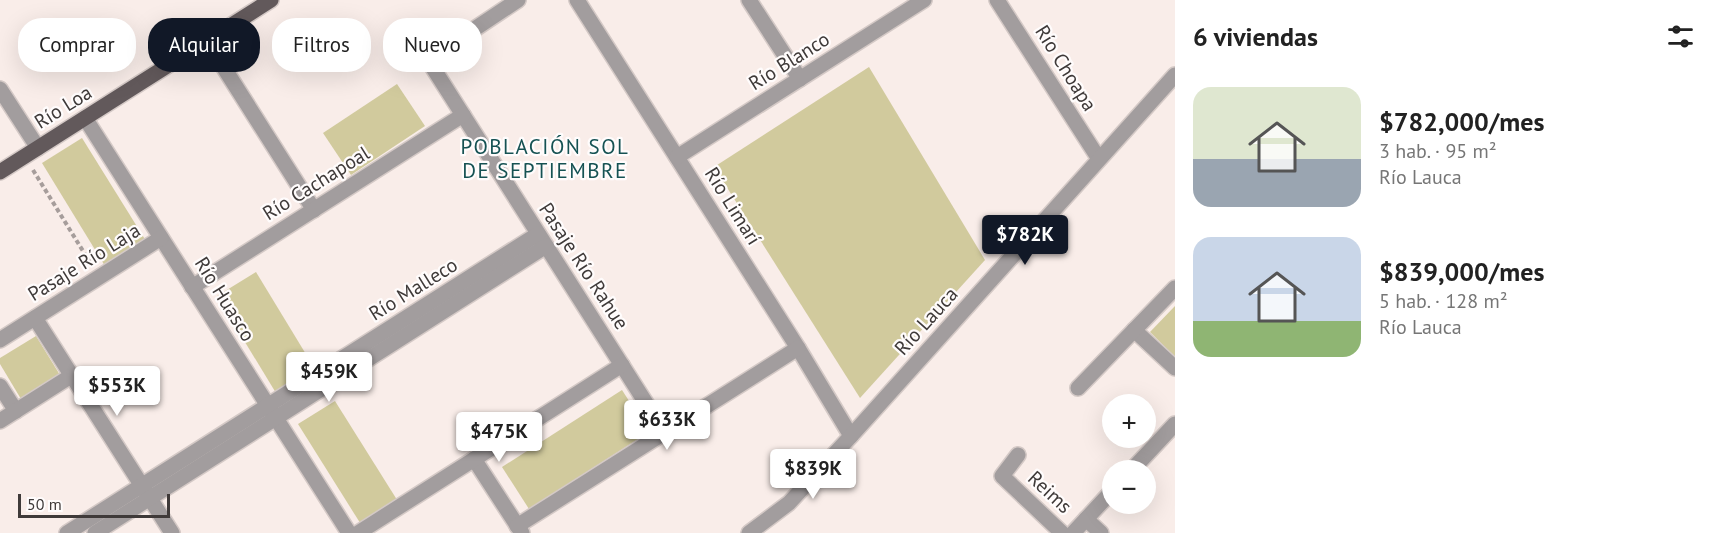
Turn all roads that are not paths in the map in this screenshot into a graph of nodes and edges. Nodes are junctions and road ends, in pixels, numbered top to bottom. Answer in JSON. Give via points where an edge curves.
{"nodes":[{"id":1,"x":271,"y":0,"type":"edge"},
{"id":2,"x":518,"y":0,"type":"edge"},
{"id":3,"x":577,"y":0,"type":"edge"},
{"id":4,"x":750,"y":0,"type":"edge"},
{"id":5,"x":924,"y":0,"type":"edge"},
{"id":6,"x":997,"y":0,"type":"edge"},
{"id":7,"x":243,"y":18,"type":"edge"},
{"id":8,"x":158,"y":72,"type":"edge"},
{"id":9,"x":227,"y":72,"type":"edge"},
{"id":10,"x":1175,"y":75,"type":"edge"},
{"id":11,"x":800,"y":79,"type":"junction"},
{"id":12,"x":0,"y":89,"type":"edge"},
{"id":13,"x":463,"y":115,"type":"junction"},
{"id":14,"x":85,"y":118,"type":"junction"},
{"id":15,"x":31,"y":152,"type":"junction"},
{"id":16,"x":677,"y":157,"type":"junction"},
{"id":17,"x":1099,"y":159,"type":"junction"},
{"id":18,"x":0,"y":172,"type":"edge"},
{"id":19,"x":314,"y":210,"type":"junction"},
{"id":20,"x":161,"y":238,"type":"junction"},
{"id":21,"x":542,"y":240,"type":"junction"},
{"id":22,"x":192,"y":287,"type":"junction"},
{"id":23,"x":1175,"y":288,"type":"edge"},
{"id":24,"x":34,"y":318,"type":"junction"},
{"id":25,"x":1134,"y":330,"type":"junction"},
{"id":26,"x":0,"y":340,"type":"edge"},
{"id":27,"x":798,"y":348,"type":"junction"},
{"id":28,"x":622,"y":365,"type":"junction"},
{"id":29,"x":1175,"y":368,"type":"edge"},
{"id":30,"x":71,"y":376,"type":"junction"},
{"id":31,"x":0,"y":386,"type":"edge"},
{"id":32,"x":1078,"y":388,"type":"dead end"},
{"id":33,"x":16,"y":411,"type":"junction"},
{"id":34,"x":272,"y":412,"type":"junction"},
{"id":35,"x":0,"y":421,"type":"edge"},
{"id":36,"x":1175,"y":424,"type":"edge"},
{"id":37,"x":665,"y":433,"type":"junction"},
{"id":38,"x":851,"y":436,"type":"junction"},
{"id":39,"x":1018,"y":455,"type":"dead end"},
{"id":40,"x":474,"y":459,"type":"junction"},
{"id":41,"x":1141,"y":460,"type":"edge"},
{"id":42,"x":145,"y":492,"type":"junction"},
{"id":43,"x":1102,"y":502,"type":"edge"},
{"id":44,"x":1086,"y":519,"type":"junction"},
{"id":45,"x":520,"y":530,"type":"edge"},
{"id":46,"x":67,"y":533,"type":"edge"},
{"id":47,"x":94,"y":533,"type":"edge"},
{"id":48,"x":172,"y":533,"type":"edge"},
{"id":49,"x":349,"y":533,"type":"edge"},
{"id":50,"x":358,"y":533,"type":"edge"},
{"id":51,"x":749,"y":533,"type":"edge"},
{"id":52,"x":1062,"y":533,"type":"edge"},
{"id":53,"x":1073,"y":533,"type":"edge"},
{"id":54,"x":1101,"y":533,"type":"edge"}],
"edges":[{"from":1,"to":7,"type":"main road","name":"Río Loa"},
{"from":2,"to":13,"type":"street","name":"Pasaje Río Rahue","via":[[428,60]]},
{"from":3,"to":16,"type":"street","name":"Río Limarí"},
{"from":4,"to":11,"type":"street"},
{"from":5,"to":11,"type":"street","name":"Río Blanco"},
{"from":6,"to":17,"type":"street","name":"Río Choapa"},
{"from":8,"to":14,"type":"main road","name":"Río Loa"},
{"from":9,"to":19,"type":"street"},
{"from":10,"to":17,"type":"street","name":"Río Lauca"},
{"from":11,"to":16,"type":"street","name":"Río Blanco"},
{"from":12,"to":15,"type":"street"},
{"from":13,"to":19,"type":"street","name":"Río Cachapoal"},
{"from":13,"to":21,"type":"street","name":"Pasaje Río Rahue"},
{"from":14,"to":15,"type":"main road","name":"Río Loa"},
{"from":14,"to":20,"type":"street","name":"Río Huasco"},
{"from":15,"to":18,"type":"main road","name":"Río Loa"},
{"from":16,"to":27,"type":"street","name":"Río Limarí"},
{"from":17,"to":38,"type":"street","name":"Río Lauca"},
{"from":19,"to":22,"type":"street","name":"Río Cachapoal"},
{"from":20,"to":22,"type":"street","name":"Río Huasco"},
{"from":20,"to":24,"type":"street","name":"Pasaje Río Laja"},
{"from":21,"to":28,"type":"street","name":"Pasaje Río Rahue"},
{"from":21,"to":34,"type":"street","name":"Río Malleco"},
{"from":22,"to":34,"type":"street","name":"Río Huasco"},
{"from":23,"to":25,"type":"street"},
{"from":24,"to":26,"type":"street","name":"Pasaje Río Laja"},
{"from":24,"to":30,"type":"street"},
{"from":25,"to":29,"type":"street"},
{"from":25,"to":32,"type":"street"},
{"from":27,"to":37,"type":"street"},
{"from":27,"to":38,"type":"street","name":"Río Limarí"},
{"from":28,"to":37,"type":"street","name":"Pasaje Río Rahue"},
{"from":28,"to":40,"type":"street"},
{"from":30,"to":33,"type":"street"},
{"from":30,"to":42,"type":"street"},
{"from":31,"to":33,"type":"street"},
{"from":33,"to":35,"type":"street"},
{"from":34,"to":42,"type":"street","name":"Río Malleco"},
{"from":34,"to":49,"type":"street","name":"Río Huasco"},
{"from":36,"to":41,"type":"street"},
{"from":37,"to":45,"type":"street"},
{"from":38,"to":51,"type":"street","name":"Río Lauca","via":[[789,503]]},
{"from":39,"to":52,"type":"street","name":"Reims","via":[[1002,476]]},
{"from":40,"to":45,"type":"street"},
{"from":40,"to":50,"type":"street"},
{"from":42,"to":46,"type":"street","name":"Río Malleco"},
{"from":42,"to":47,"type":"street","name":"Río Malleco"},
{"from":42,"to":48,"type":"street"},
{"from":43,"to":44,"type":"street"},
{"from":44,"to":53,"type":"street"},
{"from":44,"to":54,"type":"street"}]}
